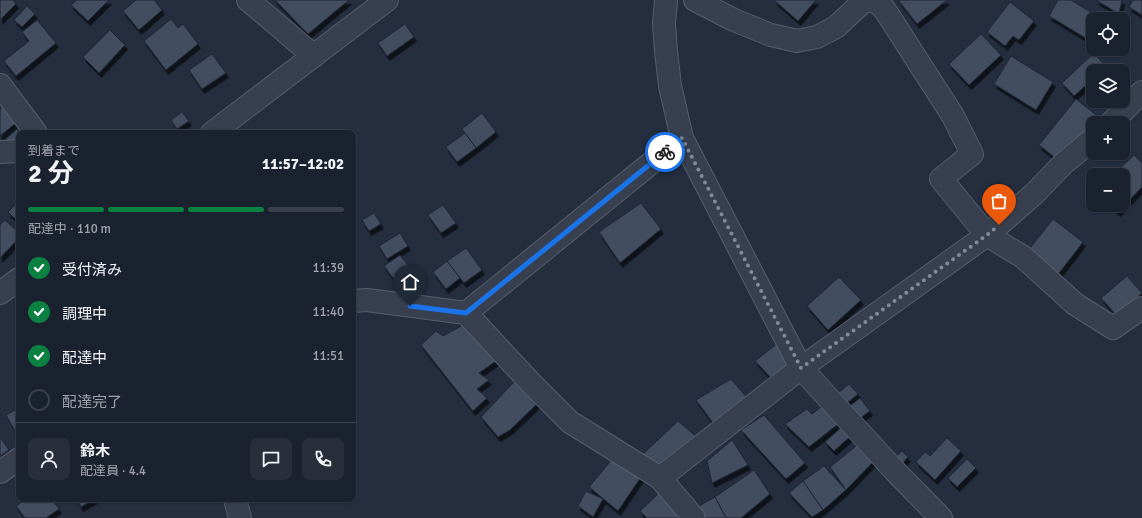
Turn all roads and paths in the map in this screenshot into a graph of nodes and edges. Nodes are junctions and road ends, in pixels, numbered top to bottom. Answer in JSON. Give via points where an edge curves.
{"nodes":[{"id":1,"x":248,"y":0,"type":"edge"},
{"id":2,"x":387,"y":0,"type":"edge"},
{"id":3,"x":666,"y":0,"type":"edge"},
{"id":4,"x":695,"y":0,"type":"edge"},
{"id":5,"x":865,"y":0,"type":"edge"},
{"id":6,"x":314,"y":56,"type":"junction"},
{"id":7,"x":0,"y":85,"type":"edge"},
{"id":8,"x":1142,"y":92,"type":"edge"},
{"id":9,"x":1118,"y":116,"type":"edge"},
{"id":10,"x":34,"y":130,"type":"edge"},
{"id":11,"x":216,"y":130,"type":"edge"},
{"id":12,"x":682,"y":138,"type":"junction"},
{"id":13,"x":1086,"y":145,"type":"edge"},
{"id":14,"x":16,"y":151,"type":"edge"},
{"id":15,"x":0,"y":152,"type":"edge"},
{"id":16,"x":987,"y":235,"type":"junction"},
{"id":17,"x":16,"y":281,"type":"edge"},
{"id":18,"x":0,"y":293,"type":"edge"},
{"id":19,"x":356,"y":301,"type":"edge"},
{"id":20,"x":1142,"y":308,"type":"edge"},
{"id":21,"x":466,"y":313,"type":"junction"},
{"id":22,"x":801,"y":368,"type":"junction"},
{"id":23,"x":16,"y":461,"type":"edge"},
{"id":24,"x":0,"y":472,"type":"edge"},
{"id":25,"x":660,"y":478,"type":"junction"},
{"id":26,"x":236,"y":502,"type":"edge"},
{"id":27,"x":240,"y":518,"type":"edge"},
{"id":28,"x":694,"y":518,"type":"edge"},
{"id":29,"x":941,"y":518,"type":"edge"}],
"edges":[{"from":1,"to":6,"type":"street"},
{"from":2,"to":6,"type":"street"},
{"from":3,"to":12,"type":"street","via":[[664,23],[670,86]]},
{"from":4,"to":5,"type":"street","via":[[771,35],[797,41],[817,37],[836,27]]},
{"from":5,"to":16,"type":"street","via":[[877,2],[885,10],[953,116],[972,154],[941,179]]},
{"from":6,"to":11,"type":"street"},
{"from":7,"to":10,"type":"street"},
{"from":8,"to":9,"type":"street"},
{"from":12,"to":21,"type":"street"},
{"from":12,"to":22,"type":"street"},
{"from":13,"to":16,"type":"street"},
{"from":14,"to":15,"type":"street"},
{"from":16,"to":20,"type":"street","via":[[1022,256],[1075,304],[1113,328]]},
{"from":16,"to":22,"type":"street"},
{"from":17,"to":18,"type":"street"},
{"from":19,"to":21,"type":"street"},
{"from":21,"to":25,"type":"street","via":[[528,381],[570,422]]},
{"from":22,"to":25,"type":"street"},
{"from":22,"to":29,"type":"street"},
{"from":23,"to":24,"type":"street"},
{"from":25,"to":28,"type":"street"},
{"from":26,"to":27,"type":"street"}]}
